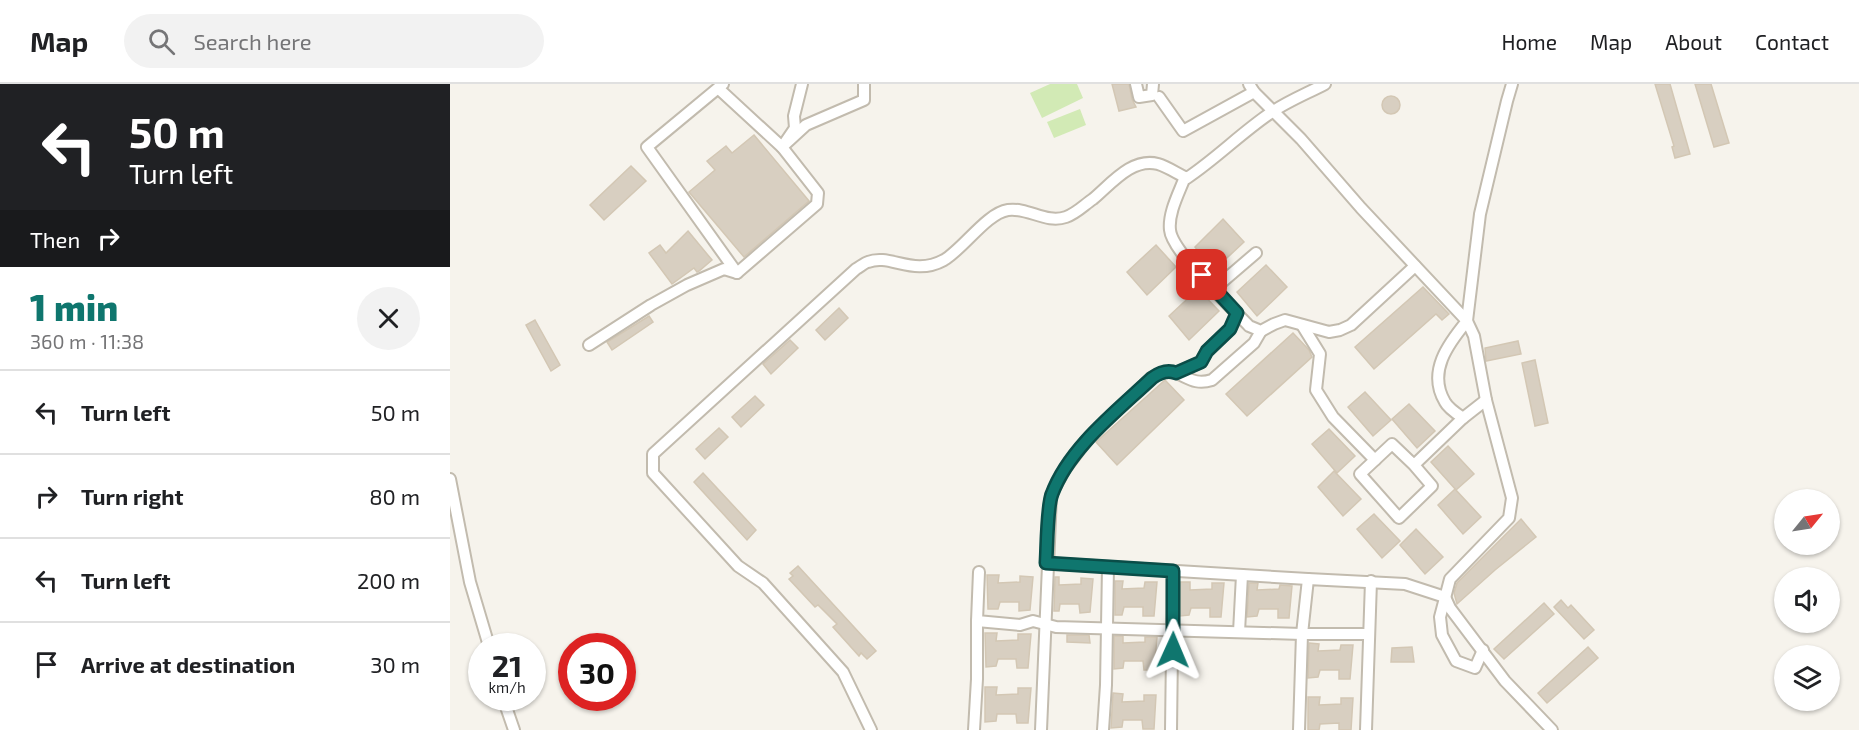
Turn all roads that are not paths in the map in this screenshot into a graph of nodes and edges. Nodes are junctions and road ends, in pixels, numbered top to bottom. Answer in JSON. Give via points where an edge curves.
{"nodes":[{"id":1,"x":802,"y":84,"type":"edge"},
{"id":2,"x":864,"y":84,"type":"edge"},
{"id":3,"x":1136,"y":84,"type":"edge"},
{"id":4,"x":1153,"y":84,"type":"edge"},
{"id":5,"x":1325,"y":84,"type":"edge"},
{"id":6,"x":1512,"y":84,"type":"edge"},
{"id":7,"x":721,"y":86,"type":"edge"},
{"id":8,"x":1251,"y":88,"type":"edge"},
{"id":9,"x":1159,"y":97,"type":"dead end"},
{"id":10,"x":1272,"y":111,"type":"junction"},
{"id":11,"x":782,"y":147,"type":"junction"},
{"id":12,"x":1185,"y":177,"type":"junction"},
{"id":13,"x":1256,"y":253,"type":"dead end"},
{"id":14,"x":1415,"y":266,"type":"junction"},
{"id":15,"x":737,"y":273,"type":"junction"},
{"id":16,"x":1214,"y":289,"type":"junction"},
{"id":17,"x":1237,"y":313,"type":"junction"},
{"id":18,"x":1467,"y":321,"type":"junction"},
{"id":19,"x":1302,"y":325,"type":"junction"},
{"id":20,"x":1261,"y":331,"type":"junction"},
{"id":21,"x":589,"y":345,"type":"dead end"},
{"id":22,"x":1176,"y":373,"type":"junction"},
{"id":23,"x":1486,"y":400,"type":"junction"},
{"id":24,"x":1462,"y":418,"type":"junction"},
{"id":25,"x":1375,"y":460,"type":"junction"},
{"id":26,"x":1414,"y":465,"type":"junction"},
{"id":27,"x":450,"y":479,"type":"edge"},
{"id":28,"x":455,"y":534,"type":"edge"},
{"id":29,"x":1046,"y":563,"type":"junction"},
{"id":30,"x":1108,"y":567,"type":"junction"},
{"id":31,"x":1173,"y":571,"type":"junction"},
{"id":32,"x":979,"y":572,"type":"dead end"},
{"id":33,"x":1242,"y":575,"type":"junction"},
{"id":34,"x":1308,"y":579,"type":"junction"},
{"id":35,"x":1371,"y":581,"type":"junction"},
{"id":36,"x":1445,"y":597,"type":"junction"},
{"id":37,"x":977,"y":621,"type":"junction"},
{"id":38,"x":1045,"y":624,"type":"junction"},
{"id":39,"x":1107,"y":627,"type":"junction"},
{"id":40,"x":1173,"y":630,"type":"junction"},
{"id":41,"x":1239,"y":632,"type":"junction"},
{"id":42,"x":485,"y":633,"type":"edge"},
{"id":43,"x":1302,"y":634,"type":"junction"},
{"id":44,"x":1369,"y":634,"type":"junction"},
{"id":45,"x":1482,"y":650,"type":"junction"},
{"id":46,"x":1491,"y":663,"type":"junction"},
{"id":47,"x":1475,"y":668,"type":"junction"},
{"id":48,"x":507,"y":711,"type":"edge"},
{"id":49,"x":514,"y":730,"type":"edge"},
{"id":50,"x":871,"y":730,"type":"edge"},
{"id":51,"x":974,"y":730,"type":"edge"},
{"id":52,"x":1041,"y":730,"type":"edge"},
{"id":53,"x":1103,"y":730,"type":"edge"},
{"id":54,"x":1171,"y":730,"type":"edge"},
{"id":55,"x":1299,"y":730,"type":"edge"},
{"id":56,"x":1366,"y":730,"type":"edge"},
{"id":57,"x":1552,"y":730,"type":"edge"}],
"edges":[{"from":1,"to":11,"type":"street","via":[[795,128]]},
{"from":2,"to":11,"type":"street","via":[[864,100],[806,125]]},
{"from":3,"to":4,"type":"street","via":[[1139,97],[1152,95]]},
{"from":5,"to":10,"type":"street"},
{"from":6,"to":18,"type":"street","via":[[1480,214]]},
{"from":7,"to":11,"type":"street"},
{"from":7,"to":15,"type":"street","via":[[647,147]]},
{"from":8,"to":9,"type":"street","via":[[1183,131]]},
{"from":8,"to":10,"type":"street"},
{"from":10,"to":12,"type":"street","via":[[1210,162]]},
{"from":10,"to":14,"type":"street"},
{"from":11,"to":15,"type":"street","via":[[818,193],[817,204]]},
{"from":12,"to":16,"type":"street","via":[[1174,205],[1170,231],[1177,248]]},
{"from":12,"to":50,"type":"street","via":[[1158,164],[1141,162],[1064,218],[1048,219],[1008,210],[996,215],[945,260],[910,267],[869,261],[653,454],[653,473],[843,672]]},
{"from":13,"to":16,"type":"street"},
{"from":14,"to":18,"type":"street"},
{"from":14,"to":19,"type":"street","via":[[1351,325],[1329,332]]},
{"from":15,"to":21,"type":"street","via":[[724,269],[687,285]]},
{"from":16,"to":17,"type":"street"},
{"from":17,"to":20,"type":"street","via":[[1249,326]]},
{"from":17,"to":22,"type":"street","via":[[1230,329],[1201,362]]},
{"from":18,"to":23,"type":"street","via":[[1474,336]]},
{"from":18,"to":24,"type":"street","via":[[1447,345],[1438,370],[1445,404]]},
{"from":19,"to":20,"type":"street","via":[[1285,320]]},
{"from":19,"to":25,"type":"street","via":[[1320,354],[1316,390],[1333,417]]},
{"from":20,"to":22,"type":"street","via":[[1254,343],[1212,380],[1195,381]]},
{"from":22,"to":29,"type":"street","via":[[1161,372],[1152,378],[1090,436],[1065,469],[1051,495]]},
{"from":23,"to":24,"type":"street"},
{"from":23,"to":36,"type":"street","via":[[1512,498],[1509,518],[1450,579]]},
{"from":24,"to":26,"type":"street"},
{"from":25,"to":26,"type":"street","via":[[1392,444]]},
{"from":25,"to":26,"type":"street","via":[[1360,474],[1399,518],[1432,486]]},
{"from":27,"to":28,"type":"street"},
{"from":28,"to":42,"type":"street"},
{"from":29,"to":30,"type":"street"},
{"from":29,"to":38,"type":"street"},
{"from":30,"to":31,"type":"street"},
{"from":30,"to":39,"type":"street"},
{"from":31,"to":33,"type":"street"},
{"from":31,"to":40,"type":"street"},
{"from":32,"to":37,"type":"street"},
{"from":33,"to":34,"type":"street"},
{"from":33,"to":41,"type":"street"},
{"from":34,"to":35,"type":"street"},
{"from":34,"to":43,"type":"street"},
{"from":35,"to":36,"type":"street","via":[[1405,584]]},
{"from":35,"to":44,"type":"street"},
{"from":36,"to":45,"type":"street"},
{"from":36,"to":47,"type":"street","via":[[1440,617],[1442,635],[1456,661]]},
{"from":37,"to":38,"type":"street"},
{"from":37,"to":51,"type":"street"},
{"from":38,"to":39,"type":"street"},
{"from":38,"to":52,"type":"street"},
{"from":39,"to":40,"type":"street"},
{"from":39,"to":53,"type":"street"},
{"from":40,"to":41,"type":"street"},
{"from":40,"to":54,"type":"street"},
{"from":41,"to":43,"type":"street"},
{"from":43,"to":44,"type":"street"},
{"from":43,"to":55,"type":"street"},
{"from":44,"to":56,"type":"street"},
{"from":45,"to":46,"type":"street"},
{"from":45,"to":47,"type":"street"},
{"from":46,"to":47,"type":"street"},
{"from":46,"to":57,"type":"street"},
{"from":48,"to":49,"type":"street"}]}
